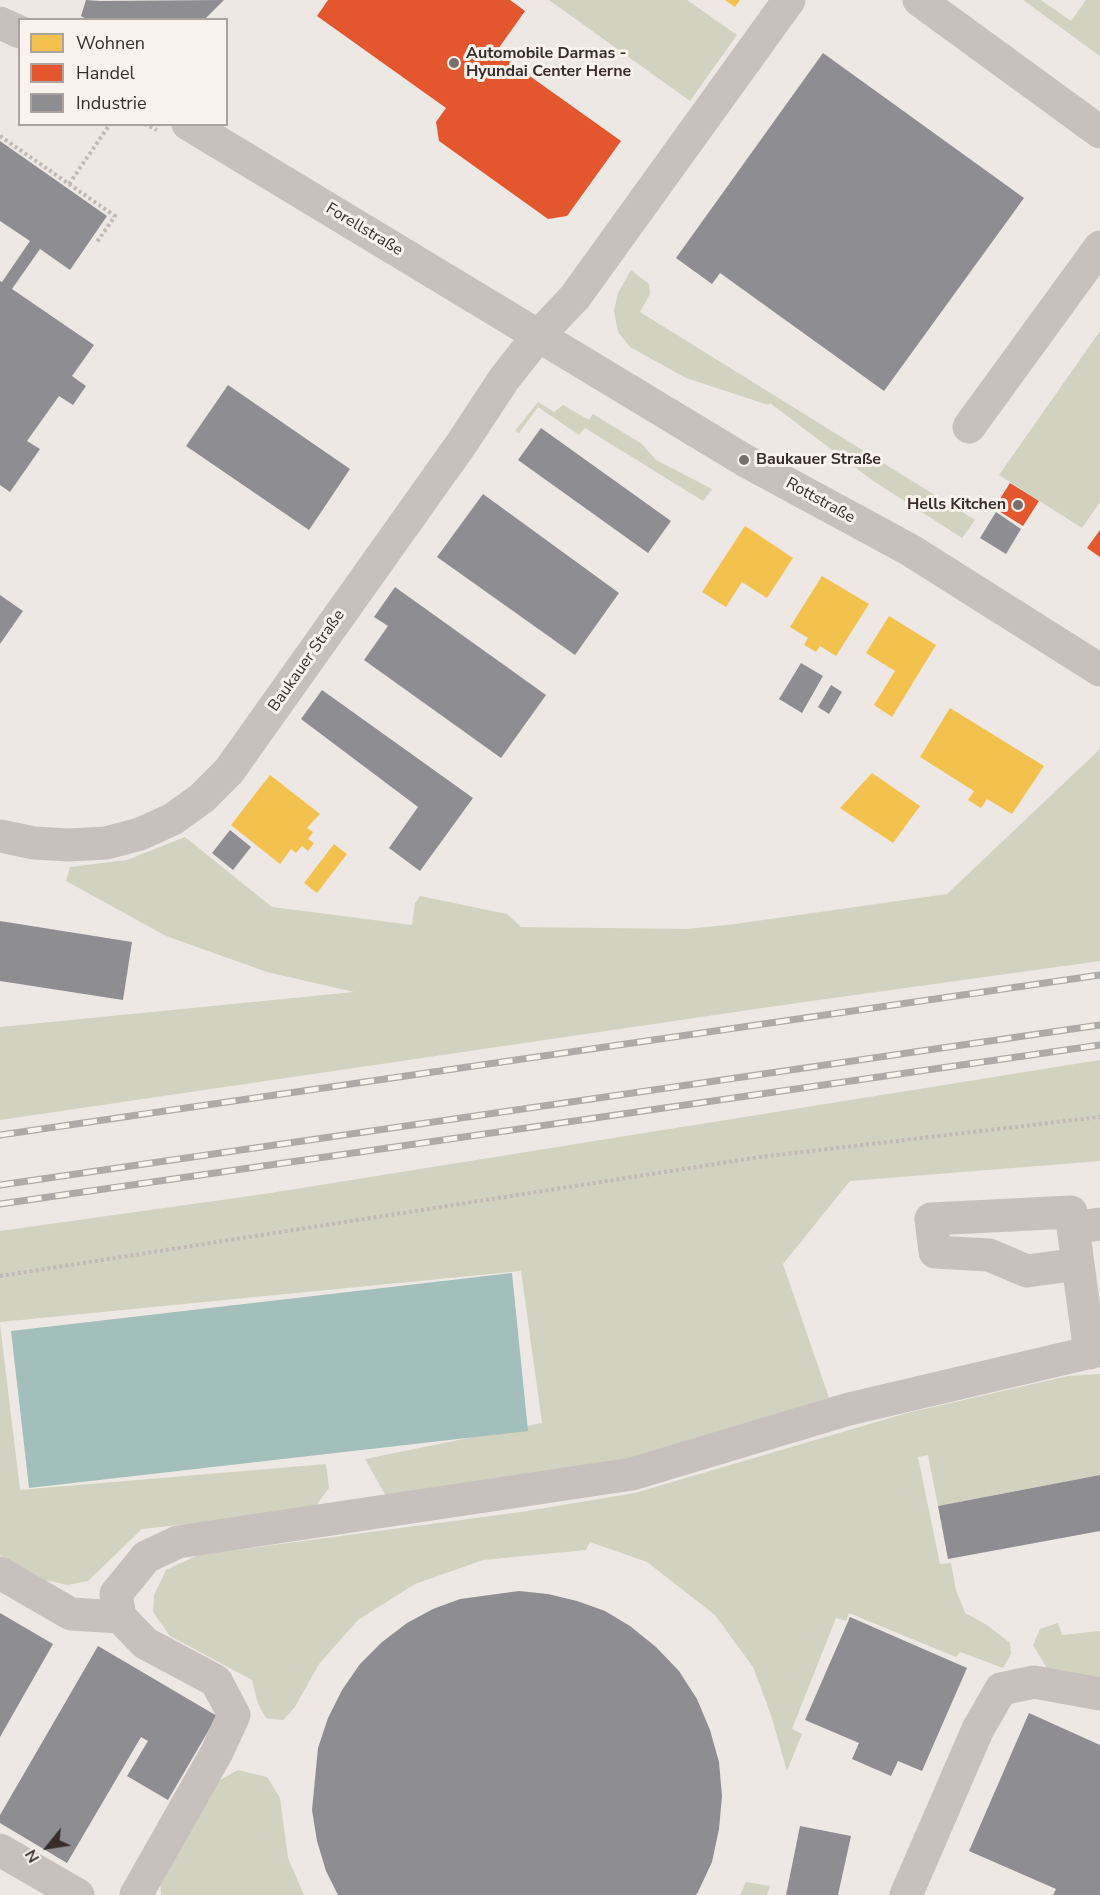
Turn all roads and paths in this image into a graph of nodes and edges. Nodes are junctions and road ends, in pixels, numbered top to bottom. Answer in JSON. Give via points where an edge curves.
{"nodes":[{"id":1,"x":789,"y":0,"type":"edge"},
{"id":2,"x":919,"y":0,"type":"edge"},
{"id":3,"x":0,"y":23,"type":"edge"},
{"id":4,"x":18,"y":31,"type":"edge"},
{"id":5,"x":109,"y":126,"type":"edge"},
{"id":6,"x":191,"y":126,"type":"edge"},
{"id":7,"x":1100,"y":132,"type":"edge"},
{"id":8,"x":0,"y":136,"type":"edge"},
{"id":9,"x":69,"y":184,"type":"junction"},
{"id":10,"x":97,"y":242,"type":"dead end"},
{"id":11,"x":1100,"y":247,"type":"edge"},
{"id":12,"x":538,"y":336,"type":"junction"},
{"id":13,"x":969,"y":427,"type":"dead end"},
{"id":14,"x":1100,"y":670,"type":"edge"},
{"id":15,"x":0,"y":836,"type":"edge"},
{"id":16,"x":1100,"y":1117,"type":"edge"},
{"id":17,"x":1087,"y":1226,"type":"edge"},
{"id":18,"x":1078,"y":1264,"type":"junction"},
{"id":19,"x":0,"y":1276,"type":"edge"},
{"id":20,"x":1095,"y":1351,"type":"edge"},
{"id":21,"x":0,"y":1573,"type":"edge"},
{"id":22,"x":120,"y":1617,"type":"junction"},
{"id":23,"x":1100,"y":1694,"type":"edge"},
{"id":24,"x":0,"y":1850,"type":"edge"},
{"id":25,"x":78,"y":1895,"type":"edge"},
{"id":26,"x":136,"y":1895,"type":"edge"},
{"id":27,"x":906,"y":1895,"type":"edge"}],
"edges":[{"from":1,"to":12,"type":"street","name":"Baukauer Straße","via":[[575,297]]},
{"from":2,"to":7,"type":"street"},
{"from":3,"to":4,"type":"street"},
{"from":5,"to":9,"type":"path"},
{"from":6,"to":12,"type":"street","name":"Forellstraße"},
{"from":8,"to":9,"type":"path"},
{"from":9,"to":10,"type":"path","via":[[115,216]]},
{"from":11,"to":13,"type":"street"},
{"from":12,"to":14,"type":"street","name":"Rottstraße","via":[[744,460],[910,550]]},
{"from":12,"to":15,"type":"street","name":"Baukauer Straße","via":[[229,771],[202,798],[140,834],[106,843],[63,845]]},
{"from":16,"to":19,"type":"path","via":[[760,1156]]},
{"from":17,"to":18,"type":"street"},
{"from":17,"to":18,"type":"street","via":[[1071,1212],[931,1219],[935,1252],[989,1255],[1027,1271]]},
{"from":18,"to":20,"type":"street"},
{"from":20,"to":22,"type":"street","via":[[849,1409],[632,1474],[178,1542],[146,1557],[116,1594]]},
{"from":21,"to":22,"type":"street","via":[[70,1614]]},
{"from":22,"to":26,"type":"street","via":[[145,1643],[216,1681],[234,1715]]},
{"from":23,"to":27,"type":"street","via":[[1034,1682],[1001,1689],[978,1729]]},
{"from":24,"to":25,"type":"street"}]}
